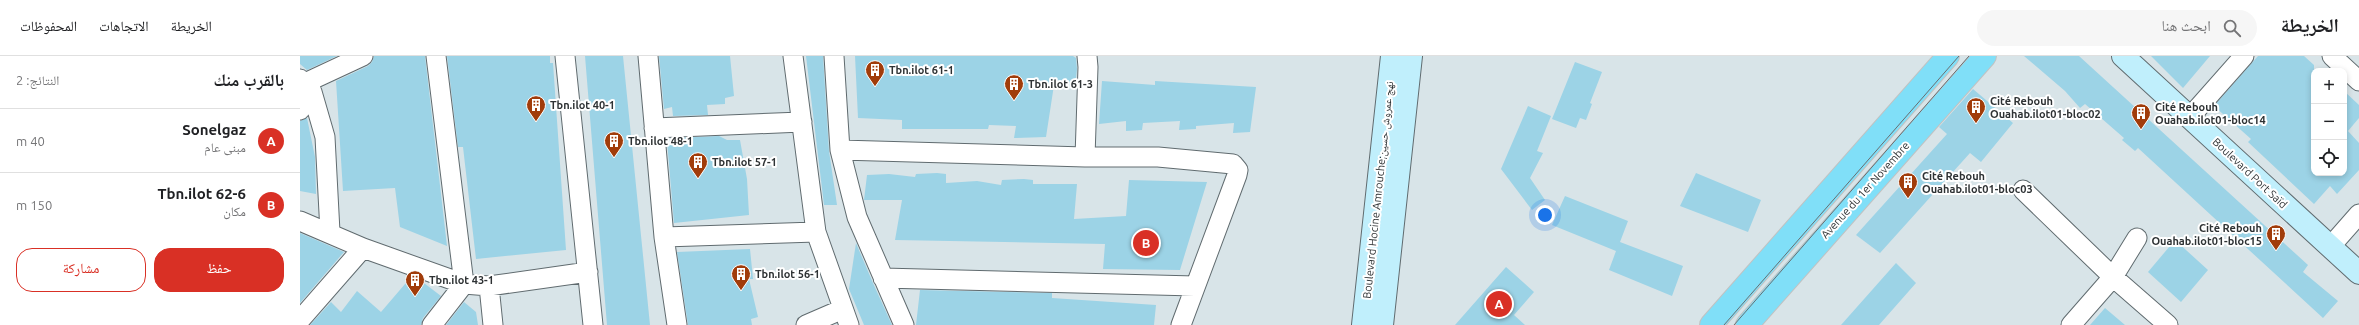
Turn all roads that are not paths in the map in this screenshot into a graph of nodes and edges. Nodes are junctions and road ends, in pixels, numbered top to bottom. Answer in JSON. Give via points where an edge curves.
{"nodes":[{"id":1,"x":363,"y":56,"type":"edge"},
{"id":2,"x":436,"y":56,"type":"edge"},
{"id":3,"x":565,"y":56,"type":"edge"},
{"id":4,"x":648,"y":56,"type":"edge"},
{"id":5,"x":792,"y":56,"type":"edge"},
{"id":6,"x":834,"y":56,"type":"edge"},
{"id":7,"x":1086,"y":56,"type":"edge"},
{"id":8,"x":1392,"y":56,"type":"edge"},
{"id":9,"x":1411,"y":56,"type":"edge"},
{"id":10,"x":1948,"y":56,"type":"edge"},
{"id":11,"x":1984,"y":56,"type":"edge"},
{"id":12,"x":2123,"y":56,"type":"edge"},
{"id":13,"x":2244,"y":56,"type":"edge"},
{"id":14,"x":2332,"y":56,"type":"edge"},
{"id":15,"x":2359,"y":81,"type":"edge"},
{"id":16,"x":306,"y":85,"type":"edge"},
{"id":17,"x":300,"y":110,"type":"edge"},
{"id":18,"x":2190,"y":117,"type":"junction"},
{"id":19,"x":802,"y":122,"type":"junction"},
{"id":20,"x":654,"y":128,"type":"junction"},
{"id":21,"x":840,"y":150,"type":"junction"},
{"id":22,"x":1085,"y":157,"type":"junction"},
{"id":23,"x":2023,"y":190,"type":"dead end"},
{"id":24,"x":2359,"y":214,"type":"edge"},
{"id":25,"x":300,"y":221,"type":"edge"},
{"id":26,"x":330,"y":232,"type":"junction"},
{"id":27,"x":816,"y":232,"type":"junction"},
{"id":28,"x":664,"y":237,"type":"junction"},
{"id":29,"x":2137,"y":238,"type":"dead end"},
{"id":30,"x":2330,"y":247,"type":"junction"},
{"id":31,"x":363,"y":248,"type":"junction"},
{"id":32,"x":588,"y":272,"type":"junction"},
{"id":33,"x":2359,"y":273,"type":"edge"},
{"id":34,"x":2113,"y":277,"type":"junction"},
{"id":35,"x":884,"y":278,"type":"junction"},
{"id":36,"x":464,"y":284,"type":"junction"},
{"id":37,"x":489,"y":286,"type":"junction"},
{"id":38,"x":1195,"y":286,"type":"junction"},
{"id":39,"x":846,"y":317,"type":"edge"},
{"id":40,"x":300,"y":320,"type":"edge"},
{"id":41,"x":432,"y":325,"type":"edge"},
{"id":42,"x":493,"y":325,"type":"edge"},
{"id":43,"x":593,"y":325,"type":"edge"},
{"id":44,"x":677,"y":325,"type":"edge"},
{"id":45,"x":806,"y":325,"type":"edge"},
{"id":46,"x":904,"y":325,"type":"edge"},
{"id":47,"x":1181,"y":325,"type":"edge"},
{"id":48,"x":1363,"y":325,"type":"edge"},
{"id":49,"x":1382,"y":325,"type":"edge"},
{"id":50,"x":1711,"y":325,"type":"edge"},
{"id":51,"x":1747,"y":325,"type":"edge"},
{"id":52,"x":2071,"y":325,"type":"edge"},
{"id":53,"x":2168,"y":325,"type":"edge"}],
"edges":[{"from":1,"to":16,"type":"street"},
{"from":2,"to":36,"type":"street"},
{"from":3,"to":32,"type":"street"},
{"from":4,"to":20,"type":"street"},
{"from":5,"to":19,"type":"street"},
{"from":6,"to":21,"type":"street"},
{"from":7,"to":22,"type":"street","via":[[1088,67]]},
{"from":8,"to":48,"type":"main road","name":"Boulevard Hocine Amrouche;نهج عمروش حسين"},
{"from":9,"to":49,"type":"main road","name":"Boulevard Hocine Amrouche;نهج عمروش حسين"},
{"from":10,"to":50,"type":"main road"},
{"from":11,"to":51,"type":"main road","name":"Avenue du 1er Novembre"},
{"from":12,"to":18,"type":"main road","name":"Boulevard Port Saïd"},
{"from":13,"to":18,"type":"street"},
{"from":14,"to":15,"type":"street"},
{"from":16,"to":17,"type":"street"},
{"from":16,"to":26,"type":"street","via":[[325,137]]},
{"from":18,"to":30,"type":"main road","name":"Boulevard Port Saïd"},
{"from":19,"to":20,"type":"street"},
{"from":19,"to":27,"type":"street"},
{"from":20,"to":28,"type":"street"},
{"from":21,"to":22,"type":"street"},
{"from":21,"to":35,"type":"street","via":[[857,217]]},
{"from":22,"to":38,"type":"street","via":[[1158,157],[1228,163],[1237,167],[1233,186]]},
{"from":23,"to":34,"type":"street"},
{"from":24,"to":30,"type":"street"},
{"from":25,"to":26,"type":"street"},
{"from":26,"to":31,"type":"street"},
{"from":27,"to":28,"type":"street"},
{"from":27,"to":39,"type":"street"},
{"from":28,"to":44,"type":"street"},
{"from":29,"to":34,"type":"street"},
{"from":30,"to":33,"type":"main road","name":"Boulevard Port Saïd"},
{"from":31,"to":36,"type":"street"},
{"from":31,"to":40,"type":"street"},
{"from":32,"to":37,"type":"street"},
{"from":32,"to":43,"type":"street"},
{"from":34,"to":52,"type":"street"},
{"from":34,"to":53,"type":"street"},
{"from":35,"to":38,"type":"street"},
{"from":35,"to":46,"type":"street"},
{"from":36,"to":37,"type":"street"},
{"from":36,"to":41,"type":"street"},
{"from":37,"to":42,"type":"street"},
{"from":38,"to":47,"type":"street"},
{"from":39,"to":45,"type":"street"}]}
